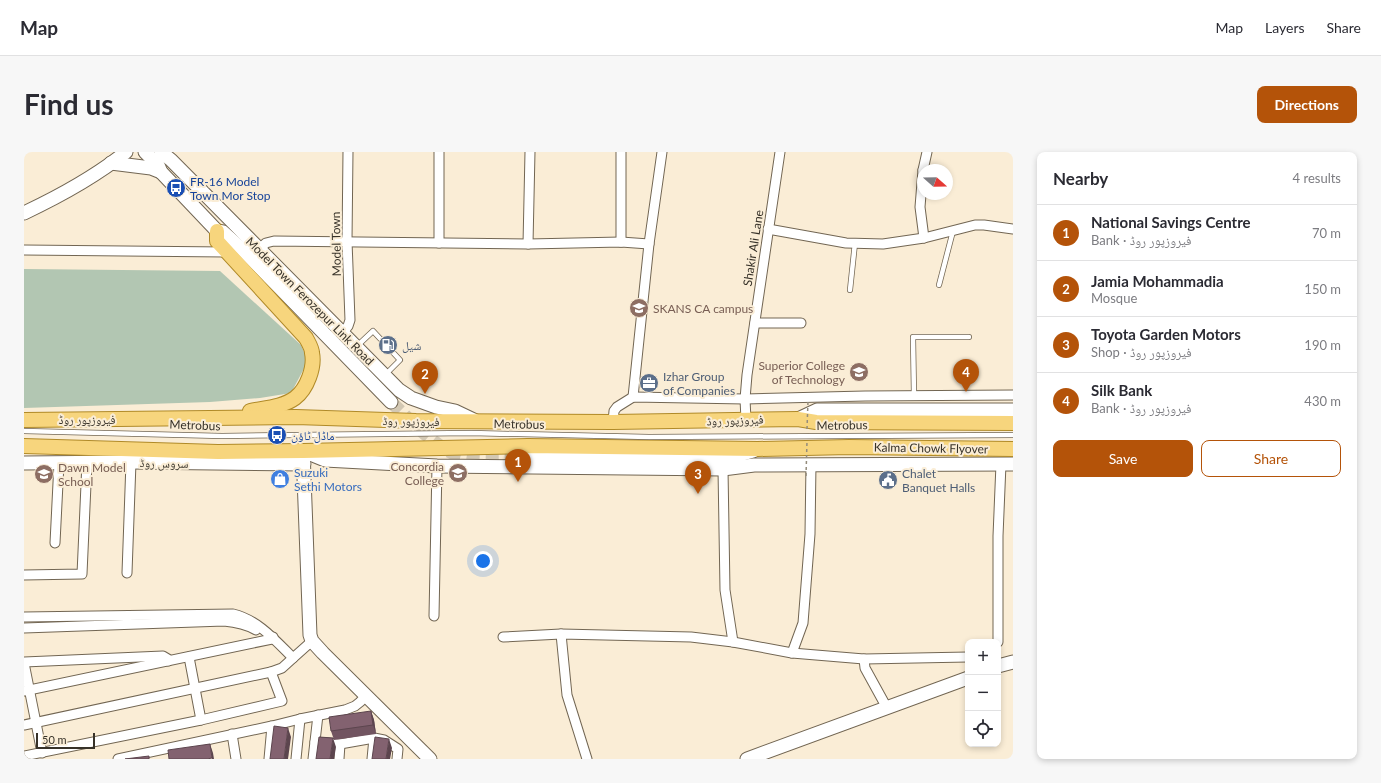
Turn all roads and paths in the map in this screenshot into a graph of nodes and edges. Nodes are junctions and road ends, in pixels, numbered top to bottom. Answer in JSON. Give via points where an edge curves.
{"nodes":[{"id":1,"x":126,"y":152,"type":"edge"},
{"id":2,"x":145,"y":152,"type":"edge"},
{"id":3,"x":348,"y":152,"type":"edge"},
{"id":4,"x":439,"y":152,"type":"edge"},
{"id":5,"x":530,"y":152,"type":"edge"},
{"id":6,"x":621,"y":152,"type":"edge"},
{"id":7,"x":662,"y":152,"type":"edge"},
{"id":8,"x":780,"y":152,"type":"edge"},
{"id":9,"x":927,"y":152,"type":"edge"},
{"id":10,"x":167,"y":155,"type":"edge"},
{"id":11,"x":111,"y":163,"type":"junction"},
{"id":12,"x":924,"y":164,"type":"edge"},
{"id":13,"x":161,"y":172,"type":"junction"},
{"id":14,"x":921,"y":200,"type":"edge"},
{"id":15,"x":24,"y":213,"type":"edge"},
{"id":16,"x":768,"y":229,"type":"junction"},
{"id":17,"x":1013,"y":229,"type":"edge"},
{"id":18,"x":217,"y":231,"type":"junction"},
{"id":19,"x":953,"y":231,"type":"junction"},
{"id":20,"x":924,"y":238,"type":"junction"},
{"id":21,"x":347,"y":241,"type":"junction"},
{"id":22,"x":621,"y":242,"type":"junction"},
{"id":23,"x":440,"y":243,"type":"junction"},
{"id":24,"x":855,"y":243,"type":"junction"},
{"id":25,"x":528,"y":244,"type":"junction"},
{"id":26,"x":649,"y":244,"type":"junction"},
{"id":27,"x":259,"y":249,"type":"junction"},
{"id":28,"x":24,"y":250,"type":"edge"},
{"id":29,"x":226,"y":252,"type":"junction"},
{"id":30,"x":939,"y":285,"type":"dead end"},
{"id":31,"x":850,"y":290,"type":"dead end"},
{"id":32,"x":755,"y":323,"type":"junction"},
{"id":33,"x":801,"y":323,"type":"dead end"},
{"id":34,"x":343,"y":332,"type":"junction"},
{"id":35,"x":969,"y":337,"type":"dead end"},
{"id":36,"x":357,"y":346,"type":"junction"},
{"id":37,"x":385,"y":375,"type":"junction"},
{"id":38,"x":1013,"y":395,"type":"edge"},
{"id":39,"x":914,"y":396,"type":"junction"},
{"id":40,"x":633,"y":397,"type":"junction"},
{"id":41,"x":745,"y":399,"type":"junction"},
{"id":42,"x":391,"y":402,"type":"tunnel mouth"},
{"id":43,"x":1013,"y":410,"type":"edge"},
{"id":44,"x":212,"y":418,"type":"junction"},
{"id":45,"x":798,"y":419,"type":"junction"},
{"id":46,"x":24,"y":420,"type":"edge"},
{"id":47,"x":746,"y":420,"type":"junction"},
{"id":48,"x":477,"y":422,"type":"junction"},
{"id":49,"x":613,"y":422,"type":"junction"},
{"id":50,"x":851,"y":422,"type":"joint"},
{"id":51,"x":1013,"y":424,"type":"edge"},
{"id":52,"x":24,"y":431,"type":"edge"},
{"id":53,"x":1013,"y":435,"type":"edge"},
{"id":54,"x":24,"y":446,"type":"edge"},
{"id":55,"x":758,"y":449,"type":"junction"},
{"id":56,"x":1013,"y":449,"type":"edge"},
{"id":57,"x":304,"y":458,"type":"junction"},
{"id":58,"x":519,"y":458,"type":"tunnel mouth"},
{"id":59,"x":656,"y":460,"type":"junction"},
{"id":60,"x":87,"y":462,"type":"junction"},
{"id":61,"x":131,"y":462,"type":"junction"},
{"id":62,"x":24,"y":463,"type":"edge"},
{"id":63,"x":59,"y":463,"type":"junction"},
{"id":64,"x":811,"y":464,"type":"junction"},
{"id":65,"x":1007,"y":464,"type":"edge"},
{"id":66,"x":754,"y":465,"type":"junction"},
{"id":67,"x":437,"y":466,"type":"junction"},
{"id":68,"x":723,"y":469,"type":"junction"},
{"id":69,"x":55,"y":543,"type":"dead end"},
{"id":70,"x":127,"y":573,"type":"dead end"},
{"id":71,"x":24,"y":575,"type":"edge"},
{"id":72,"x":434,"y":616,"type":"dead end"},
{"id":73,"x":24,"y":617,"type":"edge"},
{"id":74,"x":24,"y":628,"type":"edge"},
{"id":75,"x":562,"y":634,"type":"junction"},
{"id":76,"x":273,"y":637,"type":"junction"},
{"id":77,"x":503,"y":637,"type":"dead end"},
{"id":78,"x":998,"y":639,"type":"edge"},
{"id":79,"x":263,"y":641,"type":"junction"},
{"id":80,"x":312,"y":641,"type":"junction"},
{"id":81,"x":733,"y":642,"type":"junction"},
{"id":82,"x":792,"y":653,"type":"junction"},
{"id":83,"x":189,"y":657,"type":"junction"},
{"id":84,"x":965,"y":657,"type":"edge"},
{"id":85,"x":293,"y":658,"type":"junction"},
{"id":86,"x":864,"y":659,"type":"junction"},
{"id":87,"x":168,"y":661,"type":"junction"},
{"id":88,"x":24,"y":662,"type":"edge"},
{"id":89,"x":1013,"y":662,"type":"edge"},
{"id":90,"x":1001,"y":663,"type":"edge"},
{"id":91,"x":270,"y":672,"type":"junction"},
{"id":92,"x":965,"y":679,"type":"edge"},
{"id":93,"x":196,"y":688,"type":"junction"},
{"id":94,"x":26,"y":691,"type":"edge"},
{"id":95,"x":366,"y":696,"type":"junction"},
{"id":96,"x":887,"y":708,"type":"junction"},
{"id":97,"x":318,"y":715,"type":"junction"},
{"id":98,"x":300,"y":719,"type":"junction"},
{"id":99,"x":201,"y":720,"type":"junction"},
{"id":100,"x":36,"y":722,"type":"junction"},
{"id":101,"x":24,"y":725,"type":"edge"},
{"id":102,"x":272,"y":726,"type":"junction"},
{"id":103,"x":232,"y":734,"type":"junction"},
{"id":104,"x":374,"y":738,"type":"junction"},
{"id":105,"x":315,"y":742,"type":"junction"},
{"id":106,"x":340,"y":744,"type":"junction"},
{"id":107,"x":42,"y":753,"type":"junction"},
{"id":108,"x":24,"y":756,"type":"edge"},
{"id":109,"x":118,"y":759,"type":"edge"},
{"id":110,"x":236,"y":759,"type":"edge"},
{"id":111,"x":269,"y":759,"type":"edge"},
{"id":112,"x":296,"y":759,"type":"edge"},
{"id":113,"x":313,"y":759,"type":"edge"},
{"id":114,"x":339,"y":759,"type":"edge"},
{"id":115,"x":372,"y":759,"type":"edge"},
{"id":116,"x":397,"y":759,"type":"edge"},
{"id":117,"x":430,"y":759,"type":"edge"},
{"id":118,"x":587,"y":759,"type":"edge"},
{"id":119,"x":747,"y":759,"type":"edge"}],
"edges":[{"from":1,"to":11,"type":"street"},
{"from":2,"to":13,"type":"street","via":[[158,165]]},
{"from":3,"to":21,"type":"street","name":"Model Town"},
{"from":4,"to":23,"type":"street"},
{"from":5,"to":25,"type":"street"},
{"from":6,"to":22,"type":"street"},
{"from":7,"to":26,"type":"street"},
{"from":8,"to":16,"type":"street","name":"Shakir Ali Lane"},
{"from":9,"to":12,"type":"street"},
{"from":10,"to":27,"type":"street","name":"Model Town Ferozepur Link Road"},
{"from":11,"to":13,"type":"street","via":[[151,168]]},
{"from":11,"to":15,"type":"street","via":[[66,193]]},
{"from":13,"to":18,"type":"street"},
{"from":14,"to":20,"type":"street"},
{"from":16,"to":24,"type":"street"},
{"from":16,"to":32,"type":"street","name":"Shakir Ali Lane"},
{"from":17,"to":19,"type":"street","via":[[975,225]]},
{"from":18,"to":29,"type":"main road","via":[[217,241]]},
{"from":18,"to":42,"type":"street","via":[[223,232],[242,249]]},
{"from":19,"to":20,"type":"street"},
{"from":19,"to":30,"type":"lane"},
{"from":20,"to":24,"type":"street","via":[[883,244]]},
{"from":21,"to":23,"type":"street"},
{"from":21,"to":27,"type":"street","via":[[274,241]]},
{"from":21,"to":34,"type":"street","name":"Model Town","via":[[350,320]]},
{"from":22,"to":25,"type":"street"},
{"from":22,"to":26,"type":"street"},
{"from":23,"to":25,"type":"street"},
{"from":24,"to":31,"type":"lane"},
{"from":26,"to":40,"type":"street"},
{"from":27,"to":34,"type":"street","name":"Model Town Ferozepur Link Road"},
{"from":28,"to":29,"type":"street"},
{"from":29,"to":44,"type":"main road","via":[[306,338],[312,352],[312,367],[306,384],[295,398],[284,404]]},
{"from":32,"to":33,"type":"street"},
{"from":32,"to":41,"type":"street","name":"Shakir Ali Lane"},
{"from":34,"to":36,"type":"street","name":"Model Town Ferozepur Link Road"},
{"from":35,"to":39,"type":"lane","via":[[913,338]]},
{"from":36,"to":37,"type":"street","name":"Model Town Ferozepur Link Road"},
{"from":36,"to":37,"type":"lane","via":[[373,331],[400,360]]},
{"from":37,"to":48,"type":"street","name":"Model Town Ferozepur Link Road","via":[[411,398],[455,411]]},
{"from":38,"to":39,"type":"street"},
{"from":39,"to":41,"type":"street"},
{"from":40,"to":41,"type":"street"},
{"from":40,"to":49,"type":"street","via":[[617,407]]},
{"from":41,"to":47,"type":"street","name":"Shakir Ali Lane"},
{"from":43,"to":45,"type":"street","name":"فیروزپور روڈ","via":[[817,410]]},
{"from":44,"to":46,"type":"main road","name":"فیروزپور روڈ"},
{"from":44,"to":48,"type":"main road","name":"فیروزپور روڈ","via":[[296,417]]},
{"from":45,"to":47,"type":"main road","name":"فیروزپور روڈ"},
{"from":45,"to":50,"type":"main road","name":"فیروزپور روڈ"},
{"from":47,"to":49,"type":"main road","name":"فیروزپور روڈ"},
{"from":48,"to":49,"type":"main road","name":"فیروزپور روڈ"},
{"from":50,"to":51,"type":"main road","name":"Kalma Chowk Flyover"},
{"from":52,"to":53,"type":"lane","name":"Metrobus","bridge":true,"via":[[222,436],[471,433],[649,437]]},
{"from":54,"to":57,"type":"main road","via":[[218,452]]},
{"from":55,"to":56,"type":"main road","name":"Kalma Chowk Flyover"},
{"from":55,"to":57,"type":"main road","via":[[528,446]]},
{"from":55,"to":59,"type":"street","via":[[732,457]]},
{"from":57,"to":61,"type":"street","name":"سروس روڈ"},
{"from":57,"to":67,"type":"street"},
{"from":57,"to":80,"type":"street","via":[[309,628]]},
{"from":58,"to":59,"type":"street"},
{"from":59,"to":66,"type":"street","via":[[674,463]]},
{"from":60,"to":61,"type":"street","name":"سروس روڈ"},
{"from":60,"to":63,"type":"street","name":"سروس روڈ"},
{"from":60,"to":71,"type":"street","via":[[82,574]]},
{"from":61,"to":70,"type":"street"},
{"from":62,"to":63,"type":"street","name":"سروس روڈ"},
{"from":63,"to":69,"type":"street"},
{"from":64,"to":65,"type":"street"},
{"from":64,"to":66,"type":"street"},
{"from":64,"to":82,"type":"street","via":[[810,534],[803,623]]},
{"from":65,"to":78,"type":"street","via":[[998,536]]},
{"from":66,"to":68,"type":"street"},
{"from":67,"to":68,"type":"street"},
{"from":67,"to":72,"type":"street"},
{"from":68,"to":81,"type":"street","via":[[725,590]]},
{"from":73,"to":76,"type":"street","via":[[233,614],[252,621]]},
{"from":74,"to":79,"type":"street","via":[[224,621],[236,622],[255,629]]},
{"from":75,"to":77,"type":"street"},
{"from":75,"to":81,"type":"street","via":[[691,637]]},
{"from":75,"to":118,"type":"street","via":[[567,695]]},
{"from":76,"to":79,"type":"street"},
{"from":76,"to":85,"type":"street"},
{"from":79,"to":83,"type":"street"},
{"from":80,"to":85,"type":"street"},
{"from":80,"to":95,"type":"street"},
{"from":81,"to":82,"type":"street"},
{"from":82,"to":86,"type":"street"},
{"from":83,"to":87,"type":"street"},
{"from":83,"to":93,"type":"street"},
{"from":84,"to":86,"type":"street"},
{"from":85,"to":91,"type":"street","via":[[282,668]]},
{"from":86,"to":96,"type":"street","via":[[866,668]]},
{"from":87,"to":88,"type":"street","via":[[168,658],[163,656]]},
{"from":87,"to":94,"type":"street"},
{"from":88,"to":94,"type":"street"},
{"from":89,"to":90,"type":"street"},
{"from":91,"to":93,"type":"street"},
{"from":91,"to":99,"type":"street","via":[[282,701]]},
{"from":92,"to":96,"type":"street"},
{"from":93,"to":99,"type":"street"},
{"from":93,"to":100,"type":"street"},
{"from":94,"to":100,"type":"street"},
{"from":95,"to":97,"type":"street","via":[[350,708]]},
{"from":95,"to":117,"type":"street"},
{"from":96,"to":119,"type":"street"},
{"from":97,"to":98,"type":"street"},
{"from":97,"to":105,"type":"street"},
{"from":98,"to":102,"type":"street"},
{"from":98,"to":112,"type":"street"},
{"from":99,"to":107,"type":"street"},
{"from":100,"to":101,"type":"street"},
{"from":100,"to":107,"type":"street"},
{"from":102,"to":103,"type":"street"},
{"from":102,"to":111,"type":"street"},
{"from":103,"to":109,"type":"street"},
{"from":103,"to":110,"type":"street"},
{"from":104,"to":106,"type":"street"},
{"from":104,"to":115,"type":"street"},
{"from":104,"to":116,"type":"street","via":[[384,740],[398,749]]},
{"from":105,"to":106,"type":"street"},
{"from":105,"to":113,"type":"street"},
{"from":106,"to":114,"type":"street"},
{"from":107,"to":108,"type":"street"}]}
